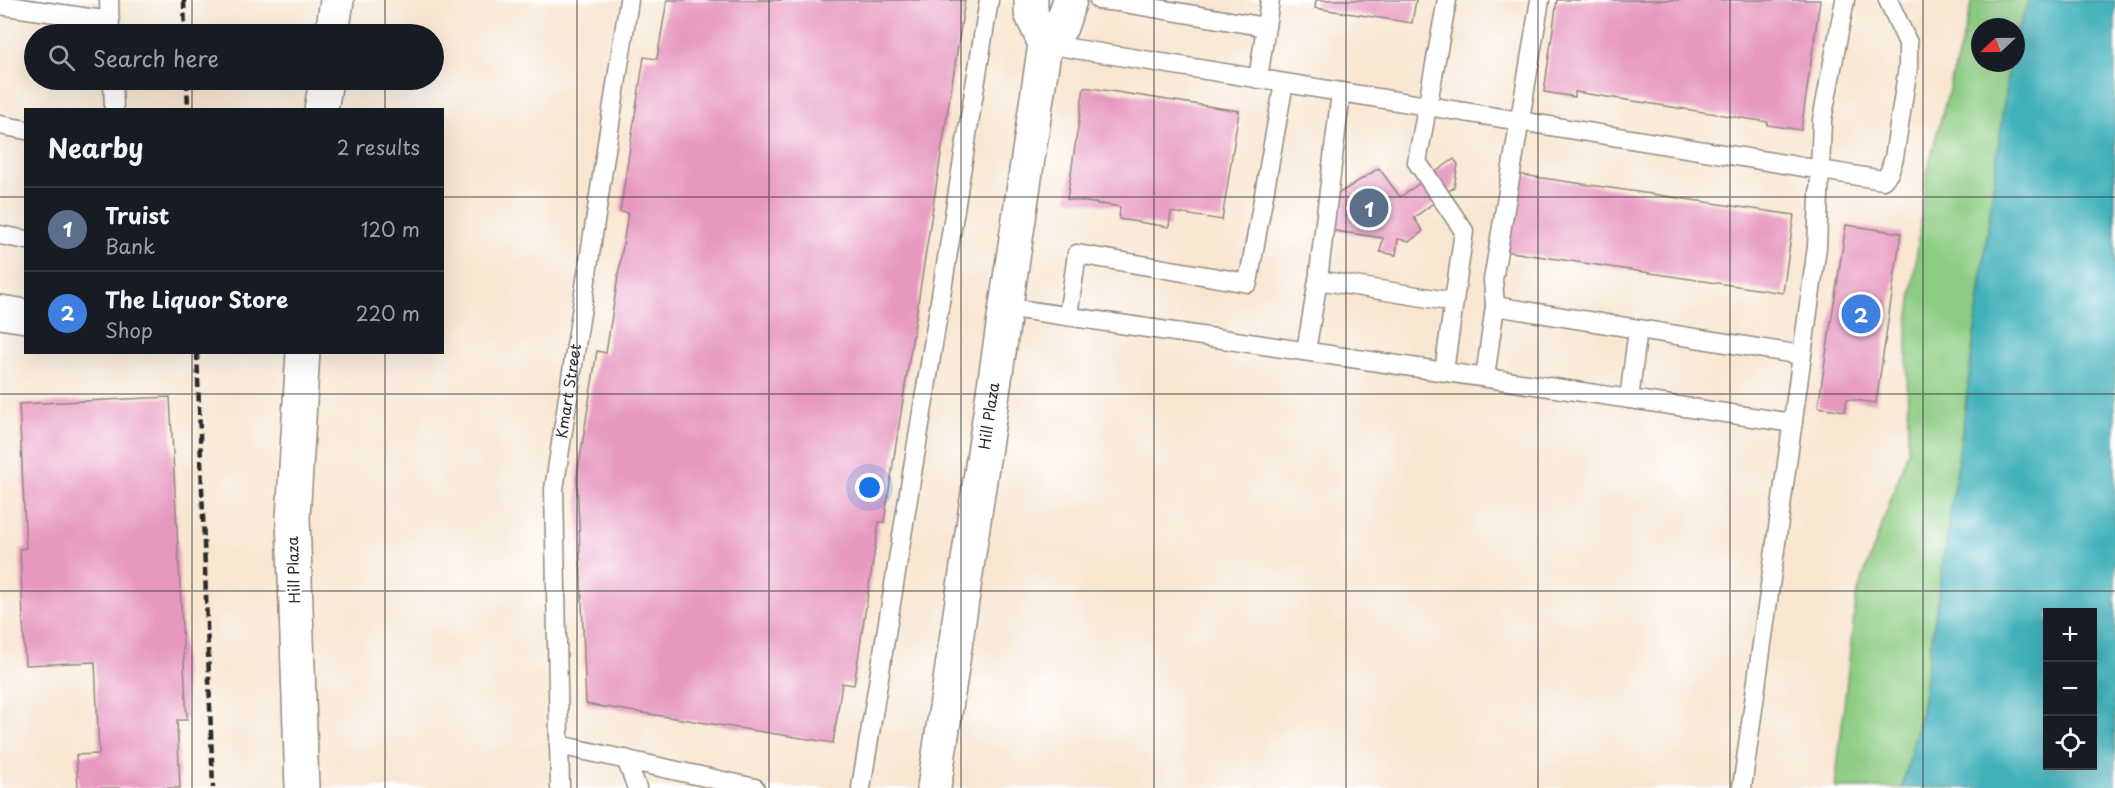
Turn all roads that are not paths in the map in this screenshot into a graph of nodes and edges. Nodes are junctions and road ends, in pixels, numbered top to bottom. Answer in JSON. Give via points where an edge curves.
{"nodes":[{"id":1,"x":109,"y":0,"type":"edge"},
{"id":2,"x":337,"y":0,"type":"edge"},
{"id":3,"x":629,"y":0,"type":"edge"},
{"id":4,"x":989,"y":0,"type":"edge"},
{"id":5,"x":1031,"y":0,"type":"edge"},
{"id":6,"x":1070,"y":0,"type":"edge"},
{"id":7,"x":1099,"y":0,"type":"edge"},
{"id":8,"x":1270,"y":0,"type":"edge"},
{"id":9,"x":1447,"y":0,"type":"edge"},
{"id":10,"x":1540,"y":0,"type":"edge"},
{"id":11,"x":1845,"y":0,"type":"edge"},
{"id":12,"x":1888,"y":0,"type":"edge"},
{"id":13,"x":1118,"y":1,"type":"edge"},
{"id":14,"x":0,"y":5,"type":"edge"},
{"id":15,"x":91,"y":24,"type":"edge"},
{"id":16,"x":110,"y":24,"type":"edge"},
{"id":17,"x":333,"y":24,"type":"edge"},
{"id":18,"x":1266,"y":27,"type":"junction"},
{"id":19,"x":1045,"y":44,"type":"junction"},
{"id":20,"x":1258,"y":79,"type":"junction"},
{"id":21,"x":1284,"y":83,"type":"junction"},
{"id":22,"x":113,"y":90,"type":"edge"},
{"id":23,"x":324,"y":90,"type":"edge"},
{"id":24,"x":1341,"y":93,"type":"junction"},
{"id":25,"x":1428,"y":107,"type":"junction"},
{"id":26,"x":114,"y":108,"type":"edge"},
{"id":27,"x":321,"y":108,"type":"edge"},
{"id":28,"x":1519,"y":121,"type":"junction"},
{"id":29,"x":0,"y":125,"type":"edge"},
{"id":30,"x":24,"y":130,"type":"edge"},
{"id":31,"x":1820,"y":170,"type":"junction"},
{"id":32,"x":0,"y":236,"type":"edge"},
{"id":33,"x":24,"y":240,"type":"edge"},
{"id":34,"x":1318,"y":280,"type":"junction"},
{"id":35,"x":1454,"y":302,"type":"junction"},
{"id":36,"x":1495,"y":306,"type":"junction"},
{"id":37,"x":1004,"y":307,"type":"junction"},
{"id":38,"x":0,"y":312,"type":"edge"},
{"id":39,"x":24,"y":316,"type":"edge"},
{"id":40,"x":1068,"y":316,"type":"junction"},
{"id":41,"x":1638,"y":329,"type":"junction"},
{"id":42,"x":1305,"y":351,"type":"junction"},
{"id":43,"x":303,"y":354,"type":"edge"},
{"id":44,"x":1802,"y":356,"type":"junction"},
{"id":45,"x":1444,"y":371,"type":"junction"},
{"id":46,"x":1485,"y":377,"type":"junction"},
{"id":47,"x":1629,"y":399,"type":"junction"},
{"id":48,"x":1793,"y":423,"type":"junction"},
{"id":49,"x":559,"y":744,"type":"junction"},
{"id":50,"x":626,"y":759,"type":"junction"},
{"id":51,"x":302,"y":788,"type":"edge"},
{"id":52,"x":560,"y":788,"type":"edge"},
{"id":53,"x":637,"y":788,"type":"edge"},
{"id":54,"x":755,"y":788,"type":"edge"},
{"id":55,"x":861,"y":788,"type":"edge"},
{"id":56,"x":934,"y":788,"type":"edge"},
{"id":57,"x":1742,"y":788,"type":"edge"}],
"edges":[{"from":1,"to":16,"type":"lane"},
{"from":2,"to":17,"type":"street"},
{"from":3,"to":49,"type":"lane","name":"Kmart Street","via":[[554,489]]},
{"from":4,"to":55,"type":"lane"},
{"from":5,"to":19,"type":"street","via":[[1031,13]]},
{"from":6,"to":19,"type":"street","name":"Hill Plaza","via":[[1060,27]]},
{"from":7,"to":13,"type":"lane"},
{"from":8,"to":18,"type":"lane"},
{"from":9,"to":25,"type":"lane"},
{"from":10,"to":28,"type":"lane"},
{"from":11,"to":31,"type":"lane","via":[[1822,120]]},
{"from":12,"to":31,"type":"lane","via":[[1908,43],[1908,67],[1889,173],[1882,180]]},
{"from":13,"to":18,"type":"lane"},
{"from":14,"to":15,"type":"lane"},
{"from":18,"to":20,"type":"lane"},
{"from":19,"to":20,"type":"lane"},
{"from":19,"to":37,"type":"street","name":"Hill Plaza"},
{"from":20,"to":21,"type":"lane"},
{"from":21,"to":24,"type":"lane"},
{"from":21,"to":40,"type":"lane","via":[[1248,283],[1077,254]]},
{"from":22,"to":26,"type":"lane"},
{"from":23,"to":27,"type":"street"},
{"from":24,"to":25,"type":"lane"},
{"from":24,"to":34,"type":"lane"},
{"from":25,"to":28,"type":"lane"},
{"from":25,"to":35,"type":"lane","via":[[1417,162],[1464,231]]},
{"from":28,"to":31,"type":"lane"},
{"from":28,"to":36,"type":"lane","via":[[1493,280]]},
{"from":29,"to":30,"type":"lane"},
{"from":31,"to":44,"type":"lane","via":[[1817,247]]},
{"from":32,"to":33,"type":"lane"},
{"from":34,"to":35,"type":"lane"},
{"from":34,"to":42,"type":"lane"},
{"from":35,"to":45,"type":"lane"},
{"from":36,"to":41,"type":"lane"},
{"from":36,"to":46,"type":"lane"},
{"from":37,"to":40,"type":"lane"},
{"from":37,"to":56,"type":"street","name":"Hill Plaza"},
{"from":38,"to":39,"type":"street"},
{"from":40,"to":42,"type":"lane"},
{"from":41,"to":44,"type":"lane"},
{"from":41,"to":47,"type":"lane"},
{"from":42,"to":45,"type":"lane"},
{"from":43,"to":51,"type":"street","name":"Hill Plaza","via":[[292,518]]},
{"from":44,"to":48,"type":"lane"},
{"from":45,"to":46,"type":"lane"},
{"from":46,"to":47,"type":"lane"},
{"from":47,"to":48,"type":"lane"},
{"from":48,"to":57,"type":"lane"},
{"from":49,"to":50,"type":"lane"},
{"from":49,"to":52,"type":"lane","name":"Kmart Street"},
{"from":50,"to":53,"type":"lane"},
{"from":50,"to":54,"type":"lane"}]}
